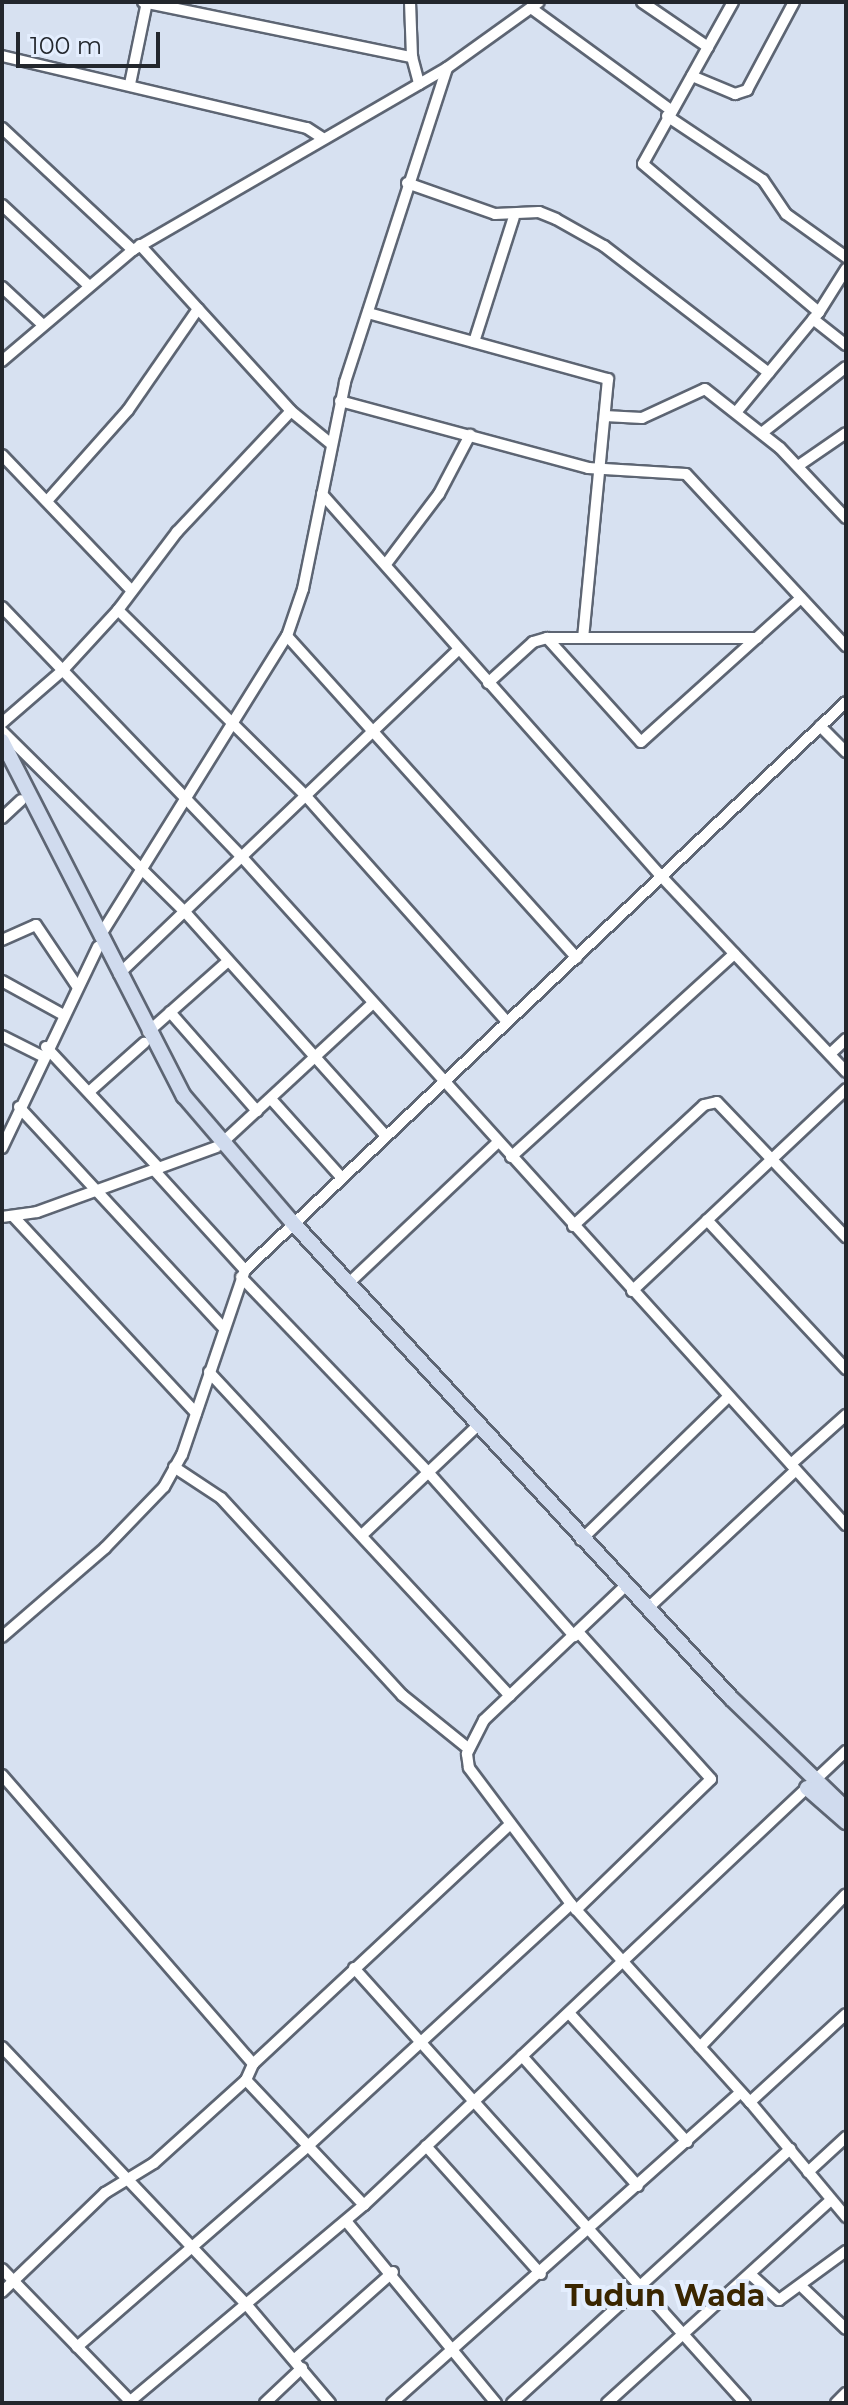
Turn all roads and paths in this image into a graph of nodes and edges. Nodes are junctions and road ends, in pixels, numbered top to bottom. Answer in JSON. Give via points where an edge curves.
{"nodes":[{"id":1,"x":145,"y":2,"type":"edge"},
{"id":2,"x":410,"y":2,"type":"edge"},
{"id":3,"x":642,"y":2,"type":"edge"},
{"id":4,"x":733,"y":2,"type":"edge"},
{"id":5,"x":794,"y":2,"type":"edge"},
{"id":6,"x":535,"y":5,"type":"edge"},
{"id":7,"x":708,"y":47,"type":"junction"},
{"id":8,"x":2,"y":56,"type":"edge"},
{"id":9,"x":412,"y":57,"type":"junction"},
{"id":10,"x":447,"y":68,"type":"junction"},
{"id":11,"x":692,"y":76,"type":"junction"},
{"id":12,"x":130,"y":84,"type":"junction"},
{"id":13,"x":419,"y":84,"type":"junction"},
{"id":14,"x":669,"y":113,"type":"junction"},
{"id":15,"x":2,"y":128,"type":"edge"},
{"id":16,"x":321,"y":137,"type":"junction"},
{"id":17,"x":407,"y":183,"type":"junction"},
{"id":18,"x":2,"y":205,"type":"edge"},
{"id":19,"x":514,"y":217,"type":"junction"},
{"id":20,"x":137,"y":247,"type":"junction"},
{"id":21,"x":846,"y":257,"type":"edge"},
{"id":22,"x":846,"y":269,"type":"edge"},
{"id":23,"x":88,"y":285,"type":"junction"},
{"id":24,"x":2,"y":287,"type":"edge"},
{"id":25,"x":198,"y":309,"type":"junction"},
{"id":26,"x":368,"y":313,"type":"junction"},
{"id":27,"x":816,"y":315,"type":"junction"},
{"id":28,"x":43,"y":325,"type":"junction"},
{"id":29,"x":474,"y":342,"type":"junction"},
{"id":30,"x":846,"y":345,"type":"edge"},
{"id":31,"x":2,"y":361,"type":"edge"},
{"id":32,"x":846,"y":367,"type":"edge"},
{"id":33,"x":769,"y":373,"type":"junction"},
{"id":34,"x":340,"y":401,"type":"junction"},
{"id":35,"x":738,"y":410,"type":"junction"},
{"id":36,"x":291,"y":411,"type":"junction"},
{"id":37,"x":605,"y":416,"type":"junction"},
{"id":38,"x":763,"y":432,"type":"junction"},
{"id":39,"x":846,"y":433,"type":"edge"},
{"id":40,"x":470,"y":435,"type":"junction"},
{"id":41,"x":330,"y":443,"type":"junction"},
{"id":42,"x":2,"y":455,"type":"edge"},
{"id":43,"x":798,"y":466,"type":"junction"},
{"id":44,"x":600,"y":469,"type":"junction"},
{"id":45,"x":322,"y":494,"type":"junction"},
{"id":46,"x":47,"y":501,"type":"junction"},
{"id":47,"x":846,"y":518,"type":"edge"},
{"id":48,"x":386,"y":564,"type":"junction"},
{"id":49,"x":132,"y":591,"type":"junction"},
{"id":50,"x":801,"y":598,"type":"junction"},
{"id":51,"x":2,"y":607,"type":"edge"},
{"id":52,"x":118,"y":610,"type":"junction"},
{"id":53,"x":287,"y":636,"type":"junction"},
{"id":54,"x":547,"y":638,"type":"junction"},
{"id":55,"x":583,"y":638,"type":"junction"},
{"id":56,"x":757,"y":638,"type":"junction"},
{"id":57,"x":846,"y":646,"type":"edge"},
{"id":58,"x":458,"y":650,"type":"junction"},
{"id":59,"x":62,"y":671,"type":"junction"},
{"id":60,"x":488,"y":683,"type":"junction"},
{"id":61,"x":846,"y":702,"type":"edge"},
{"id":62,"x":233,"y":721,"type":"junction"},
{"id":63,"x":2,"y":723,"type":"edge"},
{"id":64,"x":820,"y":726,"type":"junction"},
{"id":65,"x":2,"y":731,"type":"edge"},
{"id":66,"x":372,"y":731,"type":"junction"},
{"id":67,"x":2,"y":741,"type":"edge"},
{"id":68,"x":846,"y":752,"type":"edge"},
{"id":69,"x":2,"y":759,"type":"edge"},
{"id":70,"x":305,"y":795,"type":"junction"},
{"id":71,"x":184,"y":797,"type":"junction"},
{"id":72,"x":21,"y":800,"type":"junction"},
{"id":73,"x":4,"y":812,"type":"edge"},
{"id":74,"x":241,"y":856,"type":"junction"},
{"id":75,"x":139,"y":869,"type":"junction"},
{"id":76,"x":660,"y":875,"type":"junction"},
{"id":77,"x":185,"y":912,"type":"junction"},
{"id":78,"x":2,"y":940,"type":"edge"},
{"id":79,"x":99,"y":942,"type":"junction"},
{"id":80,"x":734,"y":954,"type":"junction"},
{"id":81,"x":577,"y":958,"type":"junction"},
{"id":82,"x":228,"y":961,"type":"junction"},
{"id":83,"x":119,"y":974,"type":"junction"},
{"id":84,"x":2,"y":981,"type":"edge"},
{"id":85,"x":77,"y":986,"type":"junction"},
{"id":86,"x":372,"y":1004,"type":"junction"},
{"id":87,"x":170,"y":1012,"type":"junction"},
{"id":88,"x":62,"y":1014,"type":"junction"},
{"id":89,"x":507,"y":1022,"type":"junction"},
{"id":90,"x":2,"y":1036,"type":"edge"},
{"id":91,"x":146,"y":1038,"type":"junction"},
{"id":92,"x":846,"y":1039,"type":"edge"},
{"id":93,"x":44,"y":1052,"type":"junction"},
{"id":94,"x":830,"y":1054,"type":"junction"},
{"id":95,"x":316,"y":1057,"type":"junction"},
{"id":96,"x":846,"y":1072,"type":"edge"},
{"id":97,"x":442,"y":1082,"type":"junction"},
{"id":98,"x":846,"y":1089,"type":"edge"},
{"id":99,"x":89,"y":1092,"type":"junction"},
{"id":100,"x":271,"y":1099,"type":"junction"},
{"id":101,"x":19,"y":1107,"type":"junction"},
{"id":102,"x":257,"y":1111,"type":"junction"},
{"id":103,"x":386,"y":1136,"type":"junction"},
{"id":104,"x":497,"y":1143,"type":"junction"},
{"id":105,"x":220,"y":1145,"type":"junction"},
{"id":106,"x":2,"y":1148,"type":"edge"},
{"id":107,"x":511,"y":1157,"type":"junction"},
{"id":108,"x":772,"y":1158,"type":"junction"},
{"id":109,"x":156,"y":1169,"type":"junction"},
{"id":110,"x":342,"y":1178,"type":"junction"},
{"id":111,"x":97,"y":1192,"type":"junction"},
{"id":112,"x":5,"y":1215,"type":"edge"},
{"id":113,"x":707,"y":1220,"type":"junction"},
{"id":114,"x":291,"y":1225,"type":"junction"},
{"id":115,"x":573,"y":1226,"type":"junction"},
{"id":116,"x":846,"y":1237,"type":"edge"},
{"id":117,"x":243,"y":1273,"type":"junction"},
{"id":118,"x":349,"y":1283,"type":"junction"},
{"id":119,"x":632,"y":1291,"type":"junction"},
{"id":120,"x":223,"y":1327,"type":"junction"},
{"id":121,"x":846,"y":1369,"type":"edge"},
{"id":122,"x":209,"y":1372,"type":"junction"},
{"id":123,"x":728,"y":1397,"type":"junction"},
{"id":124,"x":196,"y":1413,"type":"junction"},
{"id":125,"x":846,"y":1415,"type":"edge"},
{"id":126,"x":474,"y":1429,"type":"junction"},
{"id":127,"x":174,"y":1467,"type":"junction"},
{"id":128,"x":794,"y":1467,"type":"junction"},
{"id":129,"x":428,"y":1472,"type":"junction"},
{"id":130,"x":846,"y":1525,"type":"edge"},
{"id":131,"x":362,"y":1535,"type":"junction"},
{"id":132,"x":581,"y":1540,"type":"junction"},
{"id":133,"x":621,"y":1590,"type":"junction"},
{"id":134,"x":648,"y":1608,"type":"junction"},
{"id":135,"x":576,"y":1634,"type":"junction"},
{"id":136,"x":2,"y":1637,"type":"edge"},
{"id":137,"x":510,"y":1696,"type":"junction"},
{"id":138,"x":469,"y":1749,"type":"junction"},
{"id":139,"x":846,"y":1751,"type":"edge"},
{"id":140,"x":2,"y":1775,"type":"edge"},
{"id":141,"x":809,"y":1784,"type":"junction"},
{"id":142,"x":846,"y":1809,"type":"edge"},
{"id":143,"x":846,"y":1822,"type":"edge"},
{"id":144,"x":510,"y":1824,"type":"junction"},
{"id":145,"x":846,"y":1894,"type":"edge"},
{"id":146,"x":574,"y":1907,"type":"junction"},
{"id":147,"x":622,"y":1963,"type":"junction"},
{"id":148,"x":354,"y":1968,"type":"junction"},
{"id":149,"x":569,"y":2013,"type":"junction"},
{"id":150,"x":846,"y":2014,"type":"edge"},
{"id":151,"x":420,"y":2041,"type":"junction"},
{"id":152,"x":2,"y":2047,"type":"edge"},
{"id":153,"x":700,"y":2047,"type":"junction"},
{"id":154,"x":522,"y":2056,"type":"junction"},
{"id":155,"x":253,"y":2064,"type":"junction"},
{"id":156,"x":246,"y":2080,"type":"junction"},
{"id":157,"x":741,"y":2092,"type":"junction"},
{"id":158,"x":474,"y":2101,"type":"junction"},
{"id":159,"x":750,"y":2102,"type":"junction"},
{"id":160,"x":846,"y":2137,"type":"edge"},
{"id":161,"x":687,"y":2142,"type":"junction"},
{"id":162,"x":309,"y":2145,"type":"junction"},
{"id":163,"x":426,"y":2146,"type":"junction"},
{"id":164,"x":790,"y":2149,"type":"junction"},
{"id":165,"x":808,"y":2172,"type":"junction"},
{"id":166,"x":126,"y":2181,"type":"junction"},
{"id":167,"x":638,"y":2186,"type":"junction"},
{"id":168,"x":831,"y":2200,"type":"junction"},
{"id":169,"x":364,"y":2205,"type":"junction"},
{"id":170,"x":846,"y":2217,"type":"edge"},
{"id":171,"x":346,"y":2221,"type":"junction"},
{"id":172,"x":591,"y":2230,"type":"junction"},
{"id":173,"x":191,"y":2246,"type":"junction"},
{"id":174,"x":846,"y":2251,"type":"edge"},
{"id":175,"x":2,"y":2269,"type":"edge"},
{"id":176,"x":393,"y":2272,"type":"junction"},
{"id":177,"x":541,"y":2274,"type":"junction"},
{"id":178,"x":750,"y":2274,"type":"junction"},
{"id":179,"x":13,"y":2281,"type":"junction"},
{"id":180,"x":639,"y":2285,"type":"junction"},
{"id":181,"x":801,"y":2286,"type":"junction"},
{"id":182,"x":2,"y":2292,"type":"edge"},
{"id":183,"x":246,"y":2304,"type":"junction"},
{"id":184,"x":846,"y":2329,"type":"edge"},
{"id":185,"x":683,"y":2336,"type":"junction"},
{"id":186,"x":77,"y":2347,"type":"junction"},
{"id":187,"x":455,"y":2351,"type":"junction"},
{"id":188,"x":299,"y":2364,"type":"junction"},
{"id":189,"x":846,"y":2393,"type":"edge"},
{"id":190,"x":130,"y":2402,"type":"edge"},
{"id":191,"x":265,"y":2403,"type":"edge"},
{"id":192,"x":330,"y":2403,"type":"edge"},
{"id":193,"x":392,"y":2403,"type":"edge"},
{"id":194,"x":496,"y":2403,"type":"edge"},
{"id":195,"x":512,"y":2403,"type":"edge"},
{"id":196,"x":607,"y":2403,"type":"edge"},
{"id":197,"x":745,"y":2403,"type":"edge"},
{"id":198,"x":837,"y":2403,"type":"edge"}],
"edges":[{"from":1,"to":9,"type":"street"},
{"from":1,"to":12,"type":"street"},
{"from":2,"to":9,"type":"street"},
{"from":3,"to":7,"type":"street"},
{"from":4,"to":7,"type":"street"},
{"from":5,"to":11,"type":"street","via":[[747,90],[735,94]]},
{"from":6,"to":10,"type":"street"},
{"from":6,"to":14,"type":"street"},
{"from":7,"to":11,"type":"street"},
{"from":8,"to":12,"type":"street"},
{"from":9,"to":13,"type":"street"},
{"from":10,"to":13,"type":"street"},
{"from":10,"to":17,"type":"street"},
{"from":11,"to":14,"type":"street"},
{"from":12,"to":16,"type":"street","via":[[307,128]]},
{"from":13,"to":16,"type":"street"},
{"from":14,"to":21,"type":"street","via":[[763,180],[786,214]]},
{"from":14,"to":27,"type":"street","via":[[643,164]]},
{"from":15,"to":20,"type":"street"},
{"from":16,"to":20,"type":"street"},
{"from":17,"to":19,"type":"street"},
{"from":17,"to":26,"type":"street"},
{"from":18,"to":23,"type":"street"},
{"from":19,"to":29,"type":"street"},
{"from":19,"to":33,"type":"street","via":[[539,212],[604,246]]},
{"from":20,"to":23,"type":"street"},
{"from":20,"to":25,"type":"street"},
{"from":22,"to":27,"type":"street"},
{"from":23,"to":28,"type":"street"},
{"from":24,"to":28,"type":"street"},
{"from":25,"to":36,"type":"street"},
{"from":25,"to":46,"type":"street","via":[[128,410]]},
{"from":26,"to":29,"type":"street"},
{"from":26,"to":34,"type":"street"},
{"from":27,"to":30,"type":"street"},
{"from":27,"to":33,"type":"street"},
{"from":28,"to":31,"type":"street"},
{"from":29,"to":37,"type":"street","via":[[608,379]]},
{"from":32,"to":38,"type":"street"},
{"from":33,"to":35,"type":"street"},
{"from":34,"to":40,"type":"street"},
{"from":34,"to":41,"type":"street"},
{"from":35,"to":37,"type":"street","via":[[705,389],[642,418]]},
{"from":35,"to":38,"type":"street"},
{"from":36,"to":41,"type":"street"},
{"from":36,"to":49,"type":"street","via":[[177,532]]},
{"from":37,"to":44,"type":"street"},
{"from":38,"to":43,"type":"street"},
{"from":39,"to":43,"type":"street"},
{"from":40,"to":44,"type":"street"},
{"from":40,"to":48,"type":"street","via":[[424,517]]},
{"from":41,"to":45,"type":"street"},
{"from":42,"to":46,"type":"street"},
{"from":43,"to":47,"type":"street"},
{"from":44,"to":50,"type":"street","via":[[669,470],[695,479]]},
{"from":44,"to":55,"type":"street"},
{"from":45,"to":48,"type":"street"},
{"from":45,"to":53,"type":"street","via":[[303,589]]},
{"from":46,"to":49,"type":"street"},
{"from":48,"to":58,"type":"street"},
{"from":49,"to":52,"type":"street"},
{"from":50,"to":56,"type":"street"},
{"from":50,"to":57,"type":"street"},
{"from":51,"to":59,"type":"street"},
{"from":52,"to":59,"type":"street"},
{"from":52,"to":62,"type":"street"},
{"from":53,"to":62,"type":"street"},
{"from":53,"to":66,"type":"street"},
{"from":54,"to":55,"type":"street"},
{"from":54,"to":56,"type":"street","via":[[641,742]]},
{"from":54,"to":60,"type":"street","via":[[533,642]]},
{"from":55,"to":56,"type":"street"},
{"from":58,"to":60,"type":"street"},
{"from":58,"to":66,"type":"street"},
{"from":59,"to":63,"type":"street"},
{"from":59,"to":71,"type":"street"},
{"from":60,"to":76,"type":"street"},
{"from":61,"to":64,"type":"street"},
{"from":62,"to":70,"type":"street"},
{"from":62,"to":71,"type":"street"},
{"from":64,"to":68,"type":"street"},
{"from":64,"to":76,"type":"street"},
{"from":65,"to":75,"type":"street"},
{"from":66,"to":70,"type":"street"},
{"from":66,"to":81,"type":"street"},
{"from":67,"to":79,"type":"street"},
{"from":69,"to":72,"type":"street"},
{"from":70,"to":74,"type":"street"},
{"from":70,"to":89,"type":"street"},
{"from":71,"to":74,"type":"street"},
{"from":71,"to":75,"type":"street"},
{"from":72,"to":73,"type":"street"},
{"from":72,"to":79,"type":"street"},
{"from":74,"to":77,"type":"street"},
{"from":74,"to":86,"type":"street"},
{"from":75,"to":77,"type":"street"},
{"from":75,"to":79,"type":"street"},
{"from":76,"to":80,"type":"street"},
{"from":76,"to":81,"type":"street"},
{"from":77,"to":82,"type":"street"},
{"from":77,"to":83,"type":"street"},
{"from":78,"to":85,"type":"street","via":[[36,925]]},
{"from":79,"to":83,"type":"street"},
{"from":79,"to":85,"type":"street"},
{"from":79,"to":91,"type":"street"},
{"from":80,"to":94,"type":"street"},
{"from":80,"to":107,"type":"street"},
{"from":81,"to":89,"type":"street"},
{"from":82,"to":87,"type":"street"},
{"from":82,"to":95,"type":"street"},
{"from":83,"to":91,"type":"street"},
{"from":84,"to":88,"type":"street"},
{"from":85,"to":88,"type":"street"},
{"from":86,"to":95,"type":"street"},
{"from":86,"to":97,"type":"street"},
{"from":87,"to":91,"type":"street"},
{"from":87,"to":102,"type":"street"},
{"from":88,"to":93,"type":"street"},
{"from":89,"to":97,"type":"street"},
{"from":90,"to":93,"type":"street"},
{"from":91,"to":99,"type":"street"},
{"from":91,"to":105,"type":"street","via":[[168,1087]]},
{"from":92,"to":94,"type":"street"},
{"from":93,"to":99,"type":"street"},
{"from":93,"to":101,"type":"street"},
{"from":94,"to":96,"type":"street"},
{"from":95,"to":100,"type":"street"},
{"from":95,"to":103,"type":"street"},
{"from":97,"to":103,"type":"street"},
{"from":97,"to":104,"type":"street"},
{"from":98,"to":108,"type":"street"},
{"from":99,"to":109,"type":"street"},
{"from":100,"to":102,"type":"street"},
{"from":100,"to":110,"type":"street"},
{"from":101,"to":106,"type":"street"},
{"from":101,"to":111,"type":"street"},
{"from":102,"to":105,"type":"street"},
{"from":103,"to":110,"type":"street"},
{"from":104,"to":107,"type":"street"},
{"from":104,"to":118,"type":"street"},
{"from":105,"to":109,"type":"street"},
{"from":105,"to":114,"type":"street"},
{"from":107,"to":115,"type":"street"},
{"from":108,"to":113,"type":"street"},
{"from":108,"to":115,"type":"street","via":[[722,1105],[708,1103]]},
{"from":108,"to":116,"type":"street"},
{"from":109,"to":111,"type":"street"},
{"from":109,"to":117,"type":"street"},
{"from":110,"to":114,"type":"street"},
{"from":111,"to":112,"type":"street"},
{"from":111,"to":120,"type":"street"},
{"from":112,"to":124,"type":"street"},
{"from":113,"to":119,"type":"street"},
{"from":113,"to":121,"type":"street"},
{"from":114,"to":117,"type":"street"},
{"from":114,"to":118,"type":"street"},
{"from":114,"to":126,"type":"street"},
{"from":115,"to":119,"type":"street"},
{"from":117,"to":120,"type":"street"},
{"from":117,"to":129,"type":"street"},
{"from":118,"to":132,"type":"street"},
{"from":119,"to":123,"type":"street"},
{"from":120,"to":122,"type":"street"},
{"from":122,"to":124,"type":"street"},
{"from":122,"to":131,"type":"street"},
{"from":123,"to":128,"type":"street"},
{"from":123,"to":132,"type":"street"},
{"from":124,"to":127,"type":"street"},
{"from":125,"to":128,"type":"street"},
{"from":126,"to":129,"type":"street"},
{"from":126,"to":132,"type":"street"},
{"from":127,"to":136,"type":"street","via":[[136,1519]]},
{"from":127,"to":138,"type":"street","via":[[221,1498],[402,1695]]},
{"from":128,"to":130,"type":"street"},
{"from":128,"to":134,"type":"street"},
{"from":129,"to":131,"type":"street"},
{"from":129,"to":135,"type":"street"},
{"from":131,"to":137,"type":"street"},
{"from":132,"to":133,"type":"street"},
{"from":132,"to":134,"type":"street"},
{"from":133,"to":135,"type":"street"},
{"from":133,"to":141,"type":"street"},
{"from":134,"to":141,"type":"street"},
{"from":135,"to":137,"type":"street"},
{"from":135,"to":146,"type":"street","via":[[711,1779]]},
{"from":137,"to":138,"type":"street","via":[[484,1720]]},
{"from":138,"to":144,"type":"street","via":[[469,1768]]},
{"from":139,"to":141,"type":"street"},
{"from":140,"to":155,"type":"street"},
{"from":141,"to":142,"type":"street"},
{"from":141,"to":143,"type":"street"},
{"from":141,"to":147,"type":"street"},
{"from":144,"to":146,"type":"street"},
{"from":144,"to":148,"type":"street"},
{"from":145,"to":153,"type":"street"},
{"from":146,"to":147,"type":"street"},
{"from":146,"to":151,"type":"street"},
{"from":147,"to":149,"type":"street"},
{"from":147,"to":153,"type":"street"},
{"from":148,"to":151,"type":"street"},
{"from":148,"to":155,"type":"street"},
{"from":149,"to":154,"type":"street"},
{"from":149,"to":161,"type":"street"},
{"from":150,"to":159,"type":"street"},
{"from":151,"to":158,"type":"street"},
{"from":151,"to":162,"type":"street"},
{"from":152,"to":166,"type":"street"},
{"from":153,"to":157,"type":"street"},
{"from":154,"to":158,"type":"street"},
{"from":154,"to":167,"type":"street"},
{"from":155,"to":156,"type":"street"},
{"from":156,"to":162,"type":"street"},
{"from":156,"to":166,"type":"street","via":[[154,2163]]},
{"from":157,"to":159,"type":"street"},
{"from":157,"to":161,"type":"street"},
{"from":158,"to":163,"type":"street"},
{"from":158,"to":172,"type":"street"},
{"from":159,"to":164,"type":"street"},
{"from":160,"to":165,"type":"street"},
{"from":161,"to":167,"type":"street"},
{"from":162,"to":169,"type":"street"},
{"from":162,"to":173,"type":"street"},
{"from":163,"to":169,"type":"street"},
{"from":163,"to":177,"type":"street"},
{"from":164,"to":165,"type":"street"},
{"from":164,"to":180,"type":"street"},
{"from":165,"to":168,"type":"street"},
{"from":166,"to":173,"type":"street"},
{"from":166,"to":179,"type":"street","via":[[105,2193]]},
{"from":167,"to":172,"type":"street"},
{"from":168,"to":170,"type":"street"},
{"from":168,"to":178,"type":"street"},
{"from":169,"to":171,"type":"street"},
{"from":171,"to":176,"type":"street"},
{"from":171,"to":183,"type":"street"},
{"from":172,"to":177,"type":"street"},
{"from":172,"to":180,"type":"street"},
{"from":173,"to":183,"type":"street"},
{"from":173,"to":186,"type":"street"},
{"from":174,"to":181,"type":"street"},
{"from":175,"to":179,"type":"street"},
{"from":176,"to":187,"type":"street"},
{"from":176,"to":188,"type":"street"},
{"from":177,"to":187,"type":"street"},
{"from":178,"to":181,"type":"street","via":[[773,2299],[787,2297]]},
{"from":178,"to":185,"type":"street"},
{"from":179,"to":182,"type":"street"},
{"from":179,"to":186,"type":"street"},
{"from":180,"to":185,"type":"street"},
{"from":180,"to":195,"type":"street"},
{"from":181,"to":184,"type":"street"},
{"from":183,"to":188,"type":"street"},
{"from":183,"to":190,"type":"street"},
{"from":185,"to":196,"type":"street"},
{"from":185,"to":197,"type":"street"},
{"from":186,"to":190,"type":"street"},
{"from":187,"to":193,"type":"street"},
{"from":187,"to":194,"type":"street"},
{"from":188,"to":191,"type":"street"},
{"from":188,"to":192,"type":"street"},
{"from":189,"to":198,"type":"street"}]}
